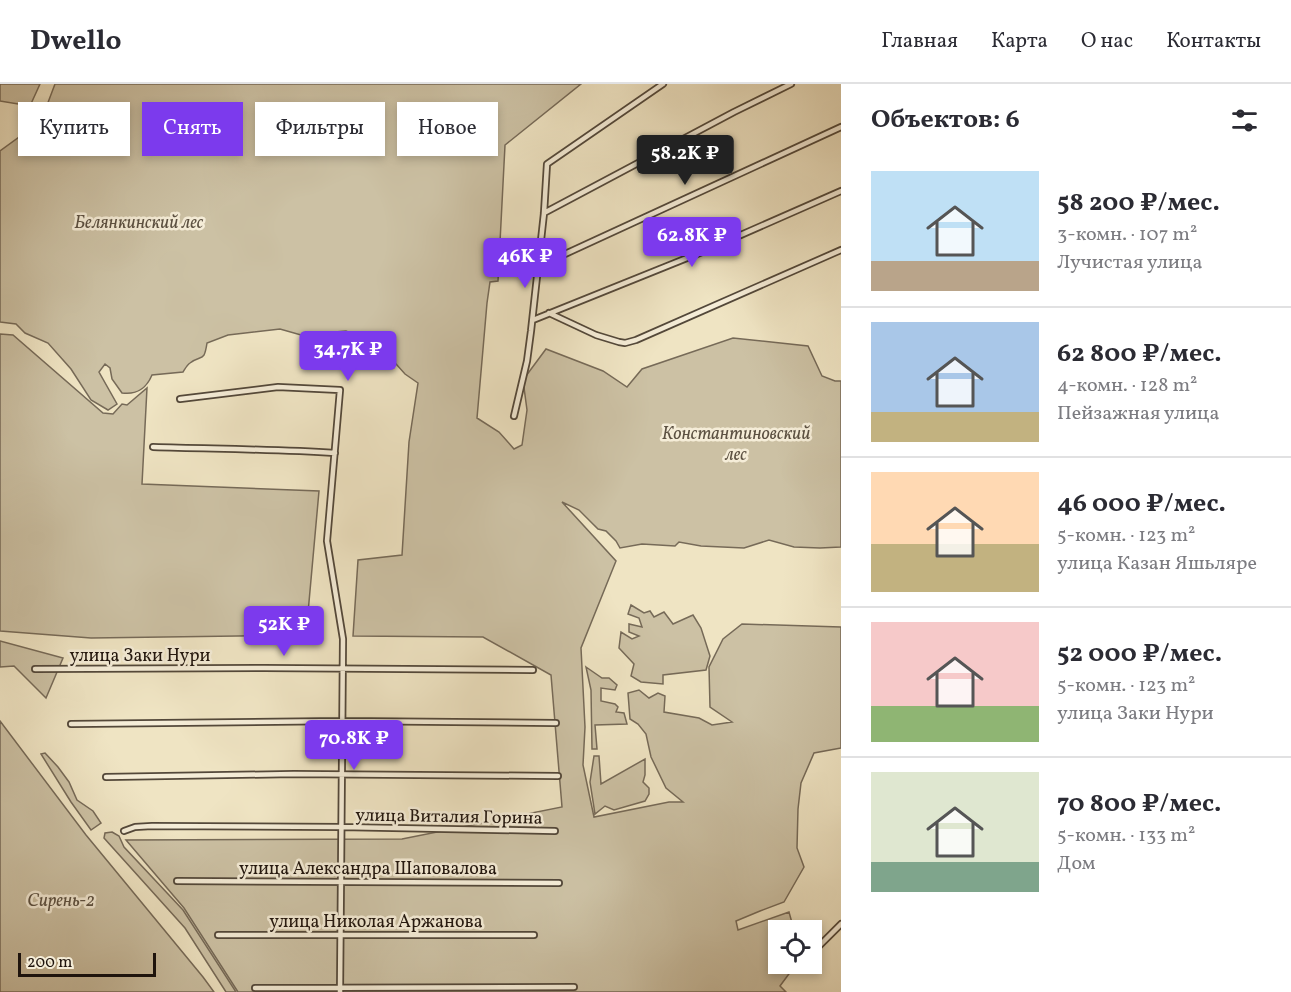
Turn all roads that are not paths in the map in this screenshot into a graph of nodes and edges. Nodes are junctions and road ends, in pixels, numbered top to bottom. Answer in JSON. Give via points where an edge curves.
{"nodes":[{"id":1,"x":663,"y":84,"type":"edge"},
{"id":2,"x":791,"y":84,"type":"edge"},
{"id":3,"x":841,"y":126,"type":"edge"},
{"id":4,"x":841,"y":190,"type":"edge"},
{"id":5,"x":544,"y":213,"type":"junction"},
{"id":6,"x":841,"y":250,"type":"edge"},
{"id":7,"x":539,"y":266,"type":"junction"},
{"id":8,"x":549,"y":313,"type":"junction"},
{"id":9,"x":533,"y":320,"type":"junction"},
{"id":10,"x":180,"y":399,"type":"dead end"},
{"id":11,"x":514,"y":416,"type":"dead end"},
{"id":12,"x":153,"y":447,"type":"dead end"},
{"id":13,"x":335,"y":453,"type":"junction"},
{"id":14,"x":35,"y":669,"type":"dead end"},
{"id":15,"x":343,"y":669,"type":"junction"},
{"id":16,"x":532,"y":670,"type":"dead end"},
{"id":17,"x":343,"y":721,"type":"junction"},
{"id":18,"x":556,"y":723,"type":"dead end"},
{"id":19,"x":71,"y":724,"type":"dead end"},
{"id":20,"x":342,"y":774,"type":"junction"},
{"id":21,"x":558,"y":776,"type":"dead end"},
{"id":22,"x":106,"y":777,"type":"dead end"},
{"id":23,"x":341,"y":827,"type":"junction"},
{"id":24,"x":124,"y":831,"type":"dead end"},
{"id":25,"x":555,"y":831,"type":"dead end"},
{"id":26,"x":177,"y":881,"type":"dead end"},
{"id":27,"x":341,"y":882,"type":"junction"},
{"id":28,"x":558,"y":883,"type":"dead end"},
{"id":29,"x":841,"y":924,"type":"edge"},
{"id":30,"x":218,"y":935,"type":"dead end"},
{"id":31,"x":341,"y":935,"type":"junction"},
{"id":32,"x":534,"y":935,"type":"dead end"},
{"id":33,"x":822,"y":943,"type":"edge"},
{"id":34,"x":574,"y":987,"type":"dead end"},
{"id":35,"x":255,"y":988,"type":"dead end"},
{"id":36,"x":340,"y":990,"type":"edge"}],
"edges":[{"from":1,"to":5,"type":"street","via":[[547,164]]},
{"from":2,"to":5,"type":"street"},
{"from":3,"to":7,"type":"street"},
{"from":4,"to":8,"type":"street","via":[[702,252]]},
{"from":5,"to":7,"type":"street"},
{"from":6,"to":8,"type":"street","via":[[625,343]]},
{"from":7,"to":9,"type":"street"},
{"from":8,"to":9,"type":"street"},
{"from":9,"to":11,"type":"street"},
{"from":10,"to":13,"type":"street","via":[[278,387],[340,390]]},
{"from":12,"to":13,"type":"street"},
{"from":13,"to":15,"type":"street","via":[[327,541],[343,639]]},
{"from":14,"to":15,"type":"street","name":"улица Заки Нури"},
{"from":15,"to":16,"type":"street","name":"улица Заки Нури"},
{"from":15,"to":17,"type":"street"},
{"from":17,"to":18,"type":"street"},
{"from":17,"to":19,"type":"street"},
{"from":17,"to":20,"type":"street"},
{"from":20,"to":21,"type":"street"},
{"from":20,"to":22,"type":"street"},
{"from":20,"to":23,"type":"street"},
{"from":23,"to":24,"type":"street","name":"улица Виталия Горина","via":[[152,826]]},
{"from":23,"to":25,"type":"street","name":"улица Виталия Горина"},
{"from":23,"to":27,"type":"street"},
{"from":26,"to":27,"type":"street","name":"улица Александра Шаповалова"},
{"from":27,"to":28,"type":"street","name":"улица Александра Шаповалова"},
{"from":27,"to":31,"type":"street"},
{"from":29,"to":33,"type":"street"},
{"from":30,"to":31,"type":"street","name":"улица Николая Аржанова"},
{"from":31,"to":32,"type":"street","name":"улица Николая Аржанова"},
{"from":31,"to":36,"type":"street"},
{"from":34,"to":36,"type":"street"},
{"from":35,"to":36,"type":"street"}]}
